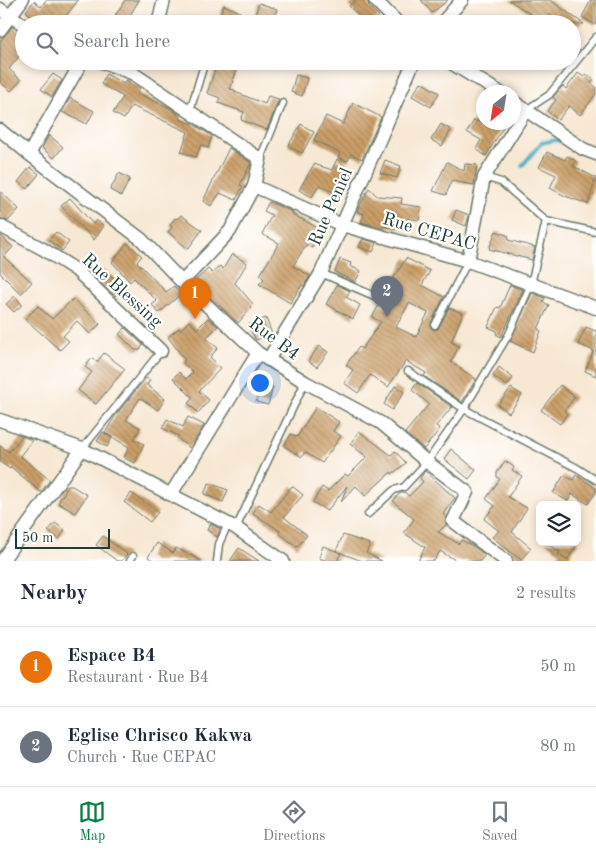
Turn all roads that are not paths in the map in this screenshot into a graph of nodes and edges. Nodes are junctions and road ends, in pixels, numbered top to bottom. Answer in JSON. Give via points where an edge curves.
{"nodes":[{"id":1,"x":22,"y":0,"type":"edge"},
{"id":2,"x":164,"y":0,"type":"edge"},
{"id":3,"x":374,"y":0,"type":"edge"},
{"id":4,"x":462,"y":0,"type":"edge"},
{"id":5,"x":5,"y":12,"type":"edge"},
{"id":6,"x":160,"y":15,"type":"edge"},
{"id":7,"x":390,"y":15,"type":"edge"},
{"id":8,"x":449,"y":15,"type":"edge"},
{"id":9,"x":0,"y":30,"type":"edge"},
{"id":10,"x":596,"y":37,"type":"edge"},
{"id":11,"x":581,"y":56,"type":"edge"},
{"id":12,"x":77,"y":70,"type":"edge"},
{"id":13,"x":124,"y":70,"type":"edge"},
{"id":14,"x":136,"y":70,"type":"edge"},
{"id":15,"x":201,"y":70,"type":"edge"},
{"id":16,"x":410,"y":70,"type":"edge"},
{"id":17,"x":463,"y":70,"type":"edge"},
{"id":18,"x":569,"y":70,"type":"edge"},
{"id":19,"x":134,"y":74,"type":"junction"},
{"id":20,"x":487,"y":85,"type":"edge"},
{"id":21,"x":283,"y":103,"type":"dead end"},
{"id":22,"x":521,"y":107,"type":"edge"},
{"id":23,"x":526,"y":110,"type":"junction"},
{"id":24,"x":190,"y":111,"type":"junction"},
{"id":25,"x":0,"y":130,"type":"edge"},
{"id":26,"x":29,"y":154,"type":"junction"},
{"id":27,"x":596,"y":154,"type":"edge"},
{"id":28,"x":260,"y":159,"type":"junction"},
{"id":29,"x":484,"y":177,"type":"junction"},
{"id":30,"x":254,"y":186,"type":"junction"},
{"id":31,"x":546,"y":221,"type":"junction"},
{"id":32,"x":342,"y":225,"type":"junction"},
{"id":33,"x":0,"y":226,"type":"edge"},
{"id":34,"x":596,"y":232,"type":"edge"},
{"id":35,"x":468,"y":261,"type":"junction"},
{"id":36,"x":321,"y":273,"type":"junction"},
{"id":37,"x":182,"y":282,"type":"junction"},
{"id":38,"x":532,"y":284,"type":"junction"},
{"id":39,"x":386,"y":302,"type":"dead end"},
{"id":40,"x":596,"y":308,"type":"edge"},
{"id":41,"x":435,"y":325,"type":"dead end"},
{"id":42,"x":161,"y":351,"type":"joint"},
{"id":43,"x":263,"y":357,"type":"junction"},
{"id":44,"x":408,"y":371,"type":"dead end"},
{"id":45,"x":305,"y":382,"type":"junction"},
{"id":46,"x":464,"y":410,"type":"junction"},
{"id":47,"x":0,"y":420,"type":"edge"},
{"id":48,"x":82,"y":449,"type":"junction"},
{"id":49,"x":427,"y":462,"type":"junction"},
{"id":50,"x":596,"y":480,"type":"edge"},
{"id":51,"x":171,"y":494,"type":"junction"},
{"id":52,"x":368,"y":514,"type":"dead end"},
{"id":53,"x":232,"y":526,"type":"junction"},
{"id":54,"x":2,"y":561,"type":"edge"},
{"id":55,"x":217,"y":561,"type":"edge"},
{"id":56,"x":283,"y":561,"type":"edge"},
{"id":57,"x":506,"y":561,"type":"edge"}],
"edges":[{"from":1,"to":5,"type":"street"},
{"from":2,"to":6,"type":"street"},
{"from":3,"to":7,"type":"street"},
{"from":4,"to":8,"type":"street"},
{"from":5,"to":9,"type":"street"},
{"from":10,"to":11,"type":"lane"},
{"from":12,"to":26,"type":"street"},
{"from":13,"to":19,"type":"street"},
{"from":14,"to":19,"type":"street"},
{"from":15,"to":24,"type":"lane"},
{"from":16,"to":32,"type":"street","name":"Rue Peniel"},
{"from":17,"to":20,"type":"street"},
{"from":18,"to":23,"type":"lane","via":[[549,95]]},
{"from":19,"to":24,"type":"street"},
{"from":21,"to":28,"type":"lane"},
{"from":22,"to":23,"type":"street"},
{"from":23,"to":27,"type":"street","via":[[583,149]]},
{"from":23,"to":29,"type":"street"},
{"from":24,"to":28,"type":"street"},
{"from":25,"to":26,"type":"street","name":"Rue B4"},
{"from":26,"to":37,"type":"street","name":"Rue B4","via":[[141,239]]},
{"from":28,"to":30,"type":"street"},
{"from":29,"to":31,"type":"lane","via":[[501,182]]},
{"from":29,"to":35,"type":"street"},
{"from":30,"to":32,"type":"street","name":"Rue CEPAC"},
{"from":30,"to":37,"type":"street","via":[[230,231]]},
{"from":31,"to":34,"type":"lane"},
{"from":31,"to":38,"type":"lane"},
{"from":32,"to":35,"type":"street","name":"Rue CEPAC"},
{"from":32,"to":36,"type":"street","name":"Rue Peniel"},
{"from":33,"to":42,"type":"street","name":"Rue Blessing","via":[[76,270]]},
{"from":35,"to":38,"type":"street","name":"Rue CEPAC"},
{"from":35,"to":41,"type":"lane"},
{"from":36,"to":39,"type":"lane"},
{"from":36,"to":43,"type":"street","name":"Rue Peniel"},
{"from":37,"to":43,"type":"street","name":"Rue B4"},
{"from":38,"to":40,"type":"street","name":"Rue CEPAC"},
{"from":38,"to":46,"type":"lane","via":[[509,334]]},
{"from":42,"to":48,"type":"lane","name":"Rue Blessing"},
{"from":43,"to":45,"type":"street","name":"Rue B4"},
{"from":43,"to":51,"type":"street","name":"Rue Peniel"},
{"from":44,"to":46,"type":"lane"},
{"from":45,"to":49,"type":"street","name":"Rue B4","via":[[381,423]]},
{"from":45,"to":53,"type":"lane"},
{"from":46,"to":49,"type":"lane"},
{"from":46,"to":50,"type":"lane"},
{"from":47,"to":48,"type":"street"},
{"from":48,"to":51,"type":"street"},
{"from":48,"to":54,"type":"street"},
{"from":49,"to":52,"type":"lane","via":[[404,487],[394,490]]},
{"from":49,"to":57,"type":"street","name":"Rue B4","via":[[467,492],[453,522]]},
{"from":51,"to":53,"type":"street"},
{"from":53,"to":55,"type":"lane","via":[[219,544]]},
{"from":53,"to":56,"type":"street"}]}
